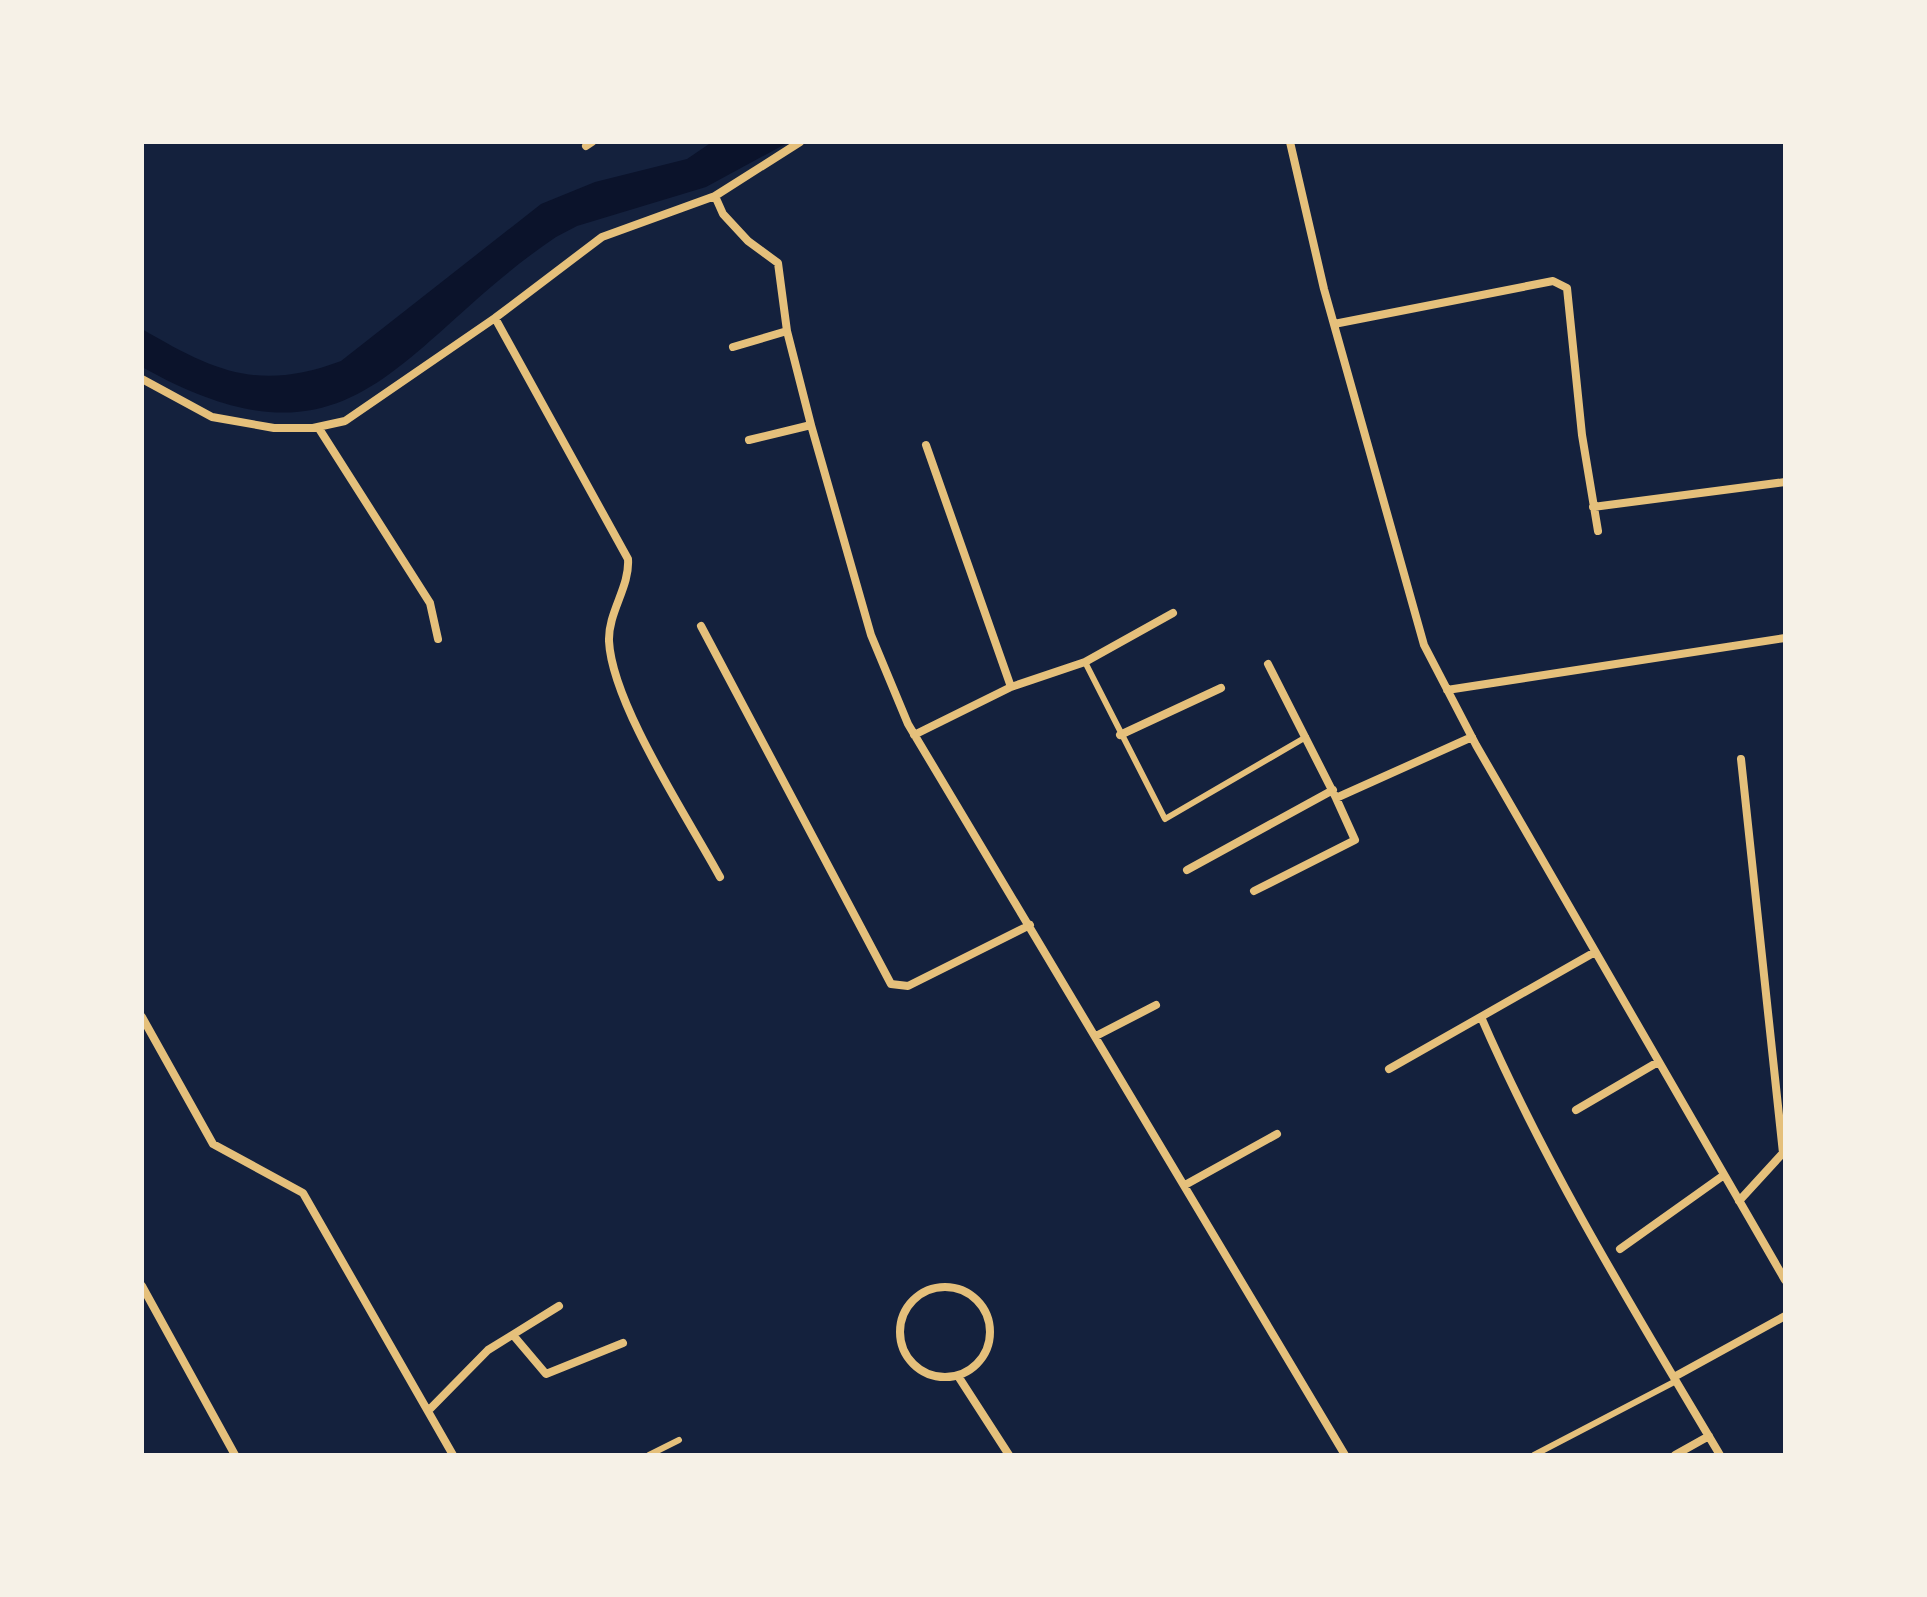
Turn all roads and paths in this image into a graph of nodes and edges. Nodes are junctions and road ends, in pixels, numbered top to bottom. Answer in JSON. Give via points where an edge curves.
{"nodes":[{"id":1,"x":800,"y":142,"type":"edge"},
{"id":2,"x":1290,"y":142,"type":"edge"},
{"id":3,"x":715,"y":196,"type":"junction"},
{"id":4,"x":495,"y":318,"type":"junction"},
{"id":5,"x":1334,"y":324,"type":"junction"},
{"id":6,"x":787,"y":331,"type":"junction"},
{"id":7,"x":733,"y":347,"type":"dead end"},
{"id":8,"x":142,"y":379,"type":"edge"},
{"id":9,"x":811,"y":425,"type":"junction"},
{"id":10,"x":318,"y":427,"type":"junction"},
{"id":11,"x":749,"y":440,"type":"dead end"},
{"id":12,"x":926,"y":445,"type":"dead end"},
{"id":13,"x":1785,"y":482,"type":"edge"},
{"id":14,"x":1593,"y":507,"type":"junction"},
{"id":15,"x":1598,"y":531,"type":"dead end"},
{"id":16,"x":1173,"y":613,"type":"dead end"},
{"id":17,"x":701,"y":626,"type":"dead end"},
{"id":18,"x":1785,"y":638,"type":"edge"},
{"id":19,"x":438,"y":639,"type":"dead end"},
{"id":20,"x":1085,"y":662,"type":"junction"},
{"id":21,"x":1268,"y":664,"type":"dead end"},
{"id":22,"x":1011,"y":687,"type":"junction"},
{"id":23,"x":1221,"y":688,"type":"dead end"},
{"id":24,"x":1447,"y":690,"type":"junction"},
{"id":25,"x":914,"y":735,"type":"junction"},
{"id":26,"x":1120,"y":735,"type":"junction"},
{"id":27,"x":1306,"y":737,"type":"junction"},
{"id":28,"x":1472,"y":737,"type":"junction"},
{"id":29,"x":1741,"y":759,"type":"dead end"},
{"id":30,"x":1335,"y":794,"type":"junction"},
{"id":31,"x":1187,"y":870,"type":"dead end"},
{"id":32,"x":720,"y":877,"type":"dead end"},
{"id":33,"x":1254,"y":891,"type":"dead end"},
{"id":34,"x":1030,"y":925,"type":"junction"},
{"id":35,"x":1595,"y":952,"type":"junction"},
{"id":36,"x":1156,"y":1005,"type":"dead end"},
{"id":37,"x":142,"y":1017,"type":"edge"},
{"id":38,"x":1481,"y":1017,"type":"junction"},
{"id":39,"x":1096,"y":1036,"type":"junction"},
{"id":40,"x":1658,"y":1062,"type":"junction"},
{"id":41,"x":1389,"y":1069,"type":"dead end"},
{"id":42,"x":1576,"y":1110,"type":"dead end"},
{"id":43,"x":1277,"y":1134,"type":"dead end"},
{"id":44,"x":1724,"y":1175,"type":"junction"},
{"id":45,"x":1185,"y":1185,"type":"junction"},
{"id":46,"x":1739,"y":1201,"type":"junction"},
{"id":47,"x":1620,"y":1249,"type":"dead end"},
{"id":48,"x":1785,"y":1280,"type":"edge"},
{"id":49,"x":142,"y":1286,"type":"edge"},
{"id":50,"x":559,"y":1306,"type":"dead end"},
{"id":51,"x":1785,"y":1316,"type":"edge"},
{"id":52,"x":513,"y":1335,"type":"junction"},
{"id":53,"x":623,"y":1343,"type":"dead end"},
{"id":54,"x":958,"y":1376,"type":"junction"},
{"id":55,"x":1675,"y":1379,"type":"junction"},
{"id":56,"x":428,"y":1411,"type":"junction"},
{"id":57,"x":1709,"y":1436,"type":"junction"},
{"id":58,"x":679,"y":1440,"type":"dead end"},
{"id":59,"x":235,"y":1455,"type":"edge"},
{"id":60,"x":453,"y":1455,"type":"edge"},
{"id":61,"x":649,"y":1455,"type":"edge"},
{"id":62,"x":1009,"y":1455,"type":"edge"},
{"id":63,"x":1345,"y":1455,"type":"edge"},
{"id":64,"x":1534,"y":1455,"type":"edge"},
{"id":65,"x":1675,"y":1455,"type":"edge"},
{"id":66,"x":1720,"y":1455,"type":"edge"}],
"edges":[{"from":1,"to":3,"type":"street"},
{"from":2,"to":5,"type":"street"},
{"from":3,"to":4,"type":"street","via":[[602,237]]},
{"from":3,"to":6,"type":"street","via":[[723,214],[748,241],[778,263]]},
{"from":4,"to":10,"type":"street","via":[[345,421]]},
{"from":4,"to":32,"type":"street","via":[[628,559],[609,637],[619,691]]},
{"from":5,"to":14,"type":"street","via":[[1553,281],[1567,288]]},
{"from":5,"to":24,"type":"street","via":[[1424,645]]},
{"from":6,"to":7,"type":"street"},
{"from":6,"to":9,"type":"street"},
{"from":8,"to":10,"type":"street","via":[[212,417],[274,428]]},
{"from":9,"to":11,"type":"street"},
{"from":9,"to":25,"type":"street","via":[[878,653]]},
{"from":10,"to":19,"type":"street","via":[[430,603]]},
{"from":12,"to":22,"type":"street"},
{"from":13,"to":14,"type":"street"},
{"from":14,"to":15,"type":"street"},
{"from":16,"to":20,"type":"street"},
{"from":17,"to":34,"type":"street","via":[[891,984],[908,986]]},
{"from":18,"to":24,"type":"street"},
{"from":20,"to":22,"type":"street"},
{"from":20,"to":26,"type":"lane"},
{"from":21,"to":27,"type":"street"},
{"from":22,"to":25,"type":"street"},
{"from":23,"to":26,"type":"street"},
{"from":24,"to":28,"type":"street"},
{"from":25,"to":34,"type":"street"},
{"from":26,"to":27,"type":"lane","via":[[1165,819]]},
{"from":27,"to":30,"type":"street"},
{"from":28,"to":30,"type":"street"},
{"from":28,"to":35,"type":"street"},
{"from":29,"to":46,"type":"street","via":[[1783,1153]]},
{"from":30,"to":31,"type":"street"},
{"from":30,"to":33,"type":"street","via":[[1355,840]]},
{"from":34,"to":39,"type":"street"},
{"from":35,"to":38,"type":"street"},
{"from":35,"to":40,"type":"street"},
{"from":36,"to":39,"type":"street"},
{"from":37,"to":56,"type":"street","via":[[213,1144],[303,1193]]},
{"from":38,"to":41,"type":"street"},
{"from":38,"to":55,"type":"street","via":[[1505,1075]]},
{"from":39,"to":45,"type":"street"},
{"from":40,"to":42,"type":"street"},
{"from":40,"to":44,"type":"street"},
{"from":43,"to":45,"type":"street"},
{"from":44,"to":46,"type":"street"},
{"from":44,"to":47,"type":"street"},
{"from":45,"to":63,"type":"street"},
{"from":46,"to":48,"type":"street"},
{"from":49,"to":59,"type":"street"},
{"from":50,"to":52,"type":"street"},
{"from":51,"to":55,"type":"street"},
{"from":52,"to":53,"type":"street","via":[[546,1374]]},
{"from":52,"to":56,"type":"street","via":[[488,1350]]},
{"from":54,"to":54,"type":"street","via":[[987,1351],[987,1313],[958,1288],[933,1288],[921,1293],[904,1313],[900,1339],[920,1370],[945,1378]]},
{"from":54,"to":62,"type":"street"},
{"from":55,"to":57,"type":"street"},
{"from":55,"to":64,"type":"lane"},
{"from":56,"to":60,"type":"street"},
{"from":57,"to":65,"type":"street"},
{"from":57,"to":66,"type":"street"},
{"from":58,"to":61,"type":"lane"}]}
